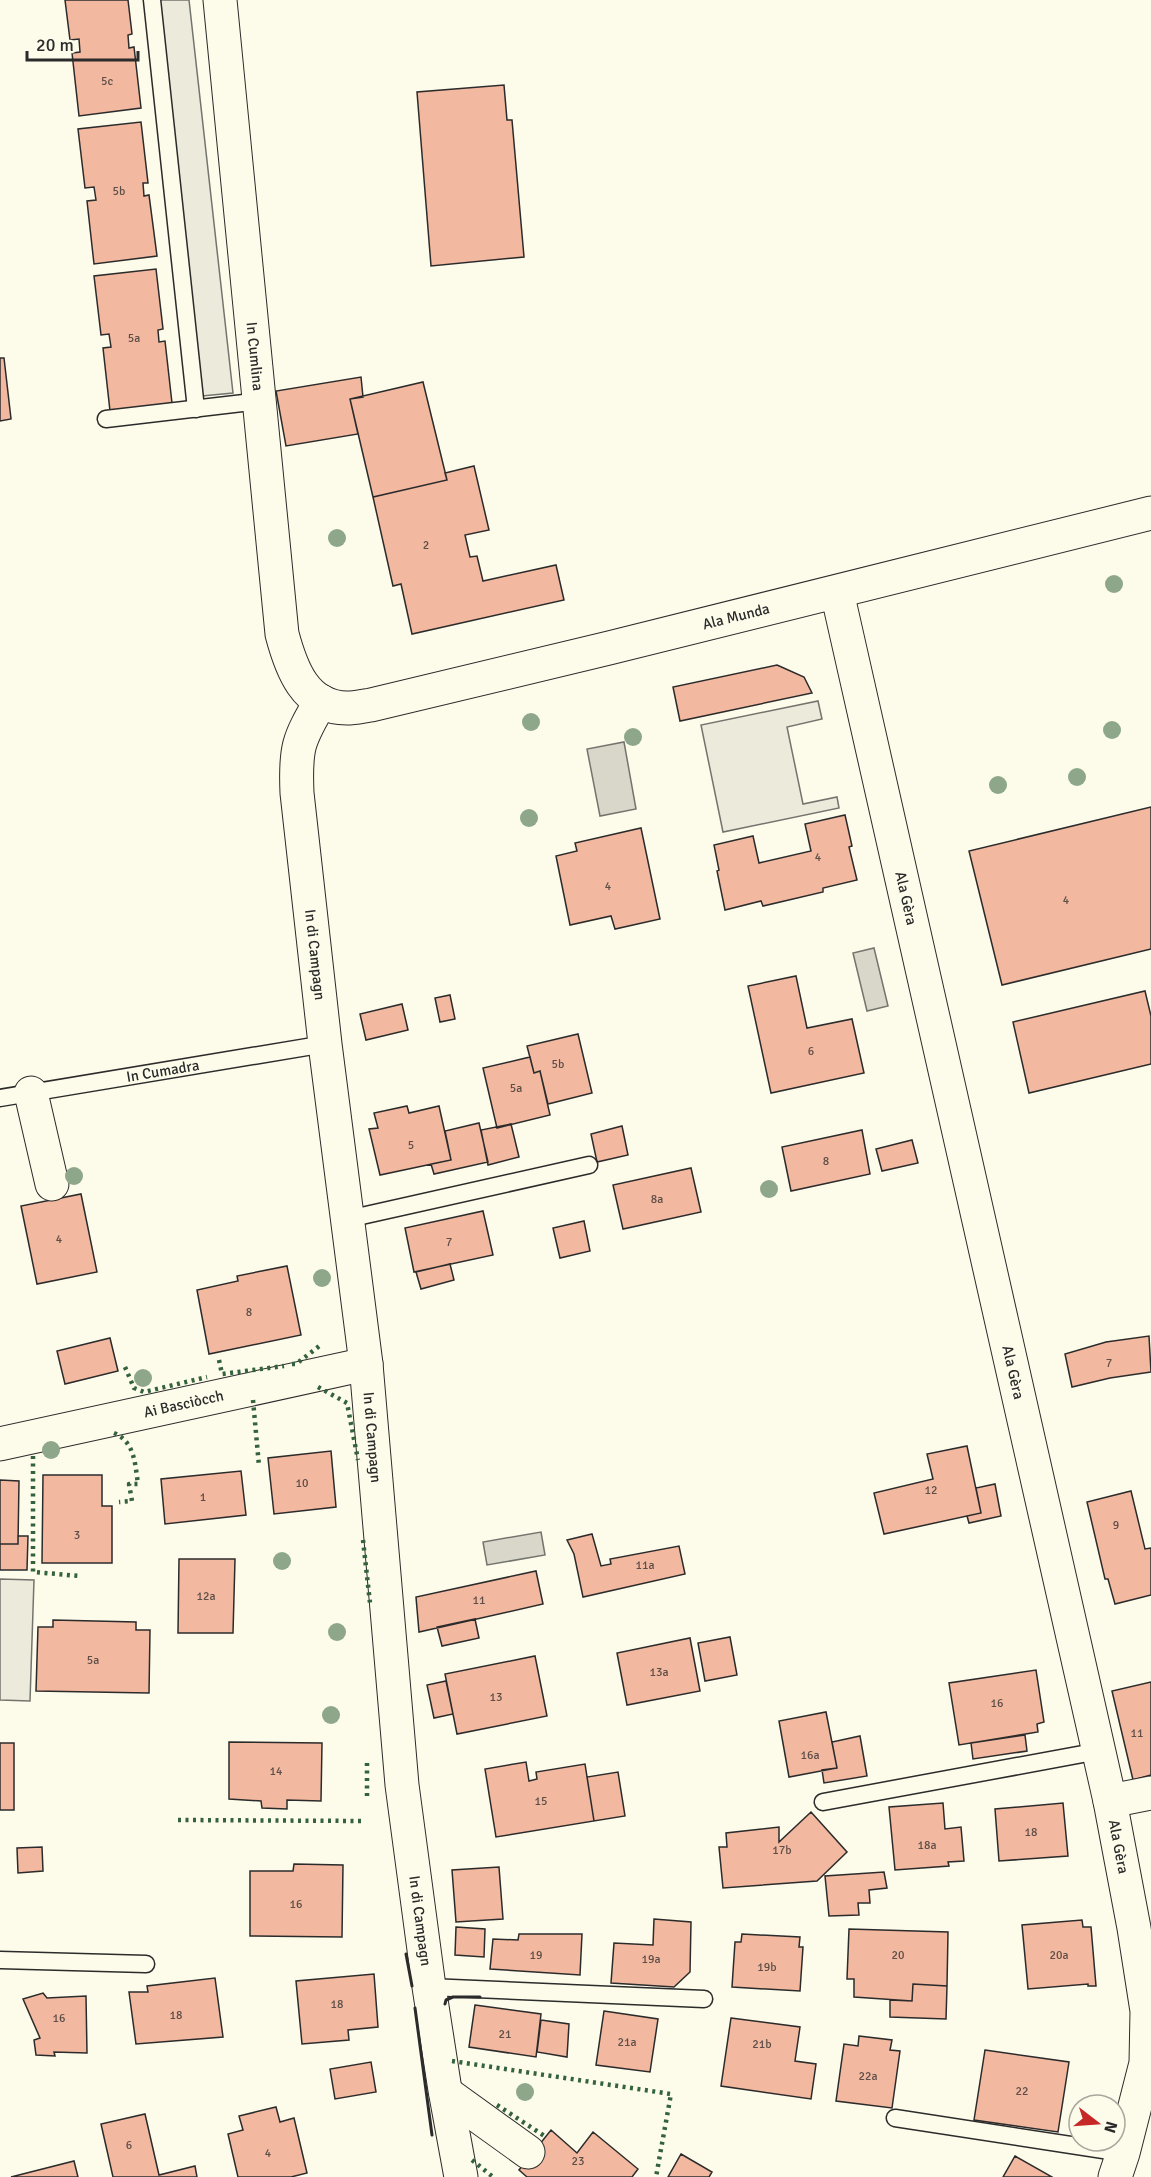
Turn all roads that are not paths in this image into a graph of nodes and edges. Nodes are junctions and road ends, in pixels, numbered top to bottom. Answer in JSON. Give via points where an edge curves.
{"nodes":[{"id":1,"x":152,"y":0,"type":"edge"},
{"id":2,"x":220,"y":0,"type":"edge"},
{"id":3,"x":260,"y":401,"type":"junction"},
{"id":4,"x":196,"y":409,"type":"junction"},
{"id":5,"x":106,"y":419,"type":"dead end"},
{"id":6,"x":1151,"y":513,"type":"edge"},
{"id":7,"x":837,"y":592,"type":"junction"},
{"id":8,"x":321,"y":701,"type":"junction"},
{"id":9,"x":325,"y":1044,"type":"junction"},
{"id":10,"x":15,"y":1095,"type":"edge"},
{"id":11,"x":589,"y":1166,"type":"dead end"},
{"id":12,"x":52,"y":1184,"type":"dead end"},
{"id":13,"x":348,"y":1219,"type":"junction"},
{"id":14,"x":366,"y":1364,"type":"junction"},
{"id":15,"x":0,"y":1444,"type":"edge"},
{"id":16,"x":1099,"y":1751,"type":"junction"},
{"id":17,"x":1151,"y":1793,"type":"edge"},
{"id":18,"x":1110,"y":1801,"type":"junction"},
{"id":19,"x":823,"y":1802,"type":"dead end"},
{"id":20,"x":0,"y":1960,"type":"edge"},
{"id":21,"x":146,"y":1964,"type":"dead end"},
{"id":22,"x":429,"y":1987,"type":"junction"},
{"id":23,"x":704,"y":1999,"type":"dead end"},
{"id":24,"x":446,"y":2093,"type":"junction"},
{"id":25,"x":895,"y":2118,"type":"dead end"},
{"id":26,"x":528,"y":2152,"type":"dead end"},
{"id":27,"x":1119,"y":2165,"type":"edge"},
{"id":28,"x":461,"y":2177,"type":"edge"}],
"edges":[{"from":1,"to":4,"type":"lane"},
{"from":2,"to":3,"type":"street","name":"In Cumlina"},
{"from":3,"to":4,"type":"lane"},
{"from":3,"to":8,"type":"street","name":"In Cumlina","via":[[282,634],[295,674],[304,688]]},
{"from":4,"to":5,"type":"lane"},
{"from":6,"to":7,"type":"street","name":"Ala Munda"},
{"from":7,"to":8,"type":"street","name":"Ala Munda","via":[[371,705],[347,708]]},
{"from":7,"to":16,"type":"street","name":"Ala Gèra"},
{"from":8,"to":9,"type":"street","name":"In di Campagn","via":[[302,732],[295,761]]},
{"from":9,"to":10,"type":"lane","name":"In Cumadra"},
{"from":9,"to":13,"type":"street","name":"In di Campagn"},
{"from":10,"to":12,"type":"street"},
{"from":11,"to":13,"type":"lane"},
{"from":13,"to":14,"type":"street","name":"In di Campagn"},
{"from":14,"to":15,"type":"street","name":"Ai Basciòcch"},
{"from":14,"to":22,"type":"street","name":"In di Campagn","via":[[402,1785]]},
{"from":16,"to":18,"type":"street","name":"Ala Gèra"},
{"from":16,"to":19,"type":"lane"},
{"from":17,"to":18,"type":"street"},
{"from":18,"to":27,"type":"street","name":"Ala Gèra","via":[[1148,2011],[1146,2063]]},
{"from":20,"to":21,"type":"lane"},
{"from":22,"to":23,"type":"lane"},
{"from":22,"to":24,"type":"street","name":"In di Campagn"},
{"from":24,"to":26,"type":"street"},
{"from":24,"to":28,"type":"street","name":"In di Campagn"},
{"from":25,"to":27,"type":"lane","name":"Ala Gèra"}]}
